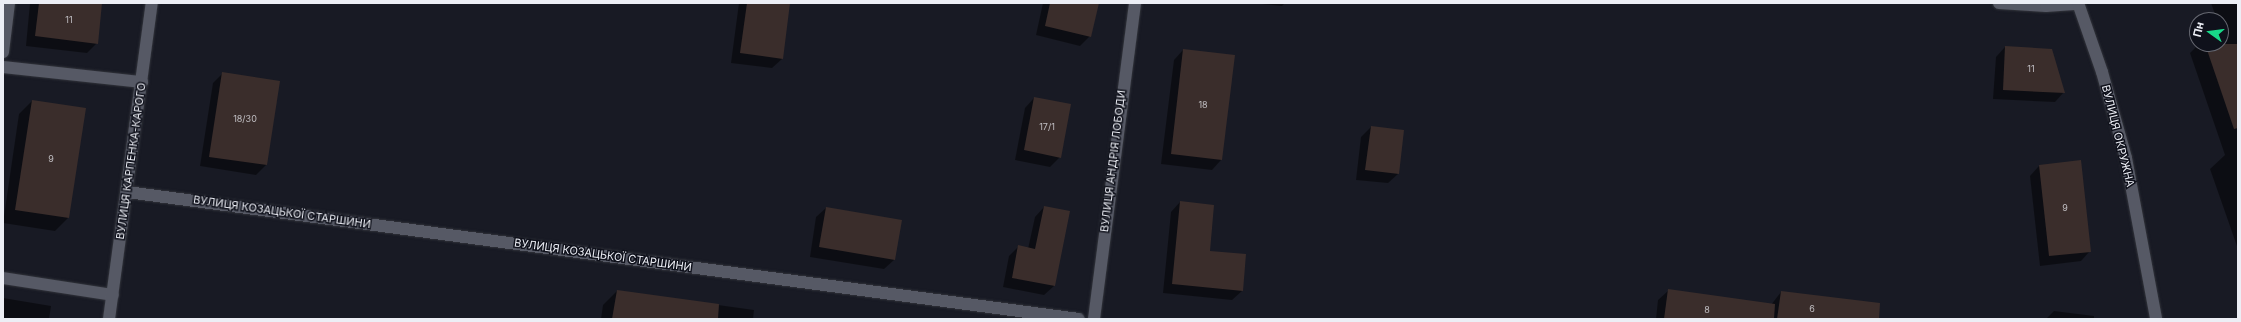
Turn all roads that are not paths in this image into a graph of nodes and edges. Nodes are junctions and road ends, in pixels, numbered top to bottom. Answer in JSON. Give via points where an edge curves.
{"nodes":[{"id":1,"x":9,"y":3,"type":"edge"},
{"id":2,"x":152,"y":3,"type":"edge"},
{"id":3,"x":1135,"y":3,"type":"edge"},
{"id":4,"x":1999,"y":3,"type":"edge"},
{"id":5,"x":2078,"y":3,"type":"edge"},
{"id":6,"x":3,"y":52,"type":"edge"},
{"id":7,"x":3,"y":67,"type":"edge"},
{"id":8,"x":142,"y":82,"type":"junction"},
{"id":9,"x":128,"y":192,"type":"junction"},
{"id":10,"x":3,"y":278,"type":"edge"},
{"id":11,"x":113,"y":295,"type":"junction"},
{"id":12,"x":109,"y":319,"type":"edge"},
{"id":13,"x":1079,"y":319,"type":"edge"},
{"id":14,"x":1094,"y":319,"type":"edge"},
{"id":15,"x":2156,"y":319,"type":"edge"}],
"edges":[{"from":1,"to":6,"type":"street"},
{"from":2,"to":8,"type":"street","name":"ВУЛИЦЯ КАРПЕНКА-КАРОГО"},
{"from":3,"to":14,"type":"street","name":"ВУЛИЦЯ АНДРІЯ ЛОБОДИ"},
{"from":4,"to":5,"type":"street","via":[[2046,6]]},
{"from":5,"to":15,"type":"street","name":"ВУЛИЦЯ ОКРУЖНА","via":[[2102,72],[2126,158]]},
{"from":7,"to":8,"type":"street"},
{"from":8,"to":9,"type":"street","name":"ВУЛИЦЯ КАРПЕНКА-КАРОГО"},
{"from":9,"to":11,"type":"street","name":"ВУЛИЦЯ КАРПЕНКА-КАРОГО"},
{"from":9,"to":13,"type":"street","name":"ВУЛИЦЯ КОЗАЦЬКОЇ СТАРШИНИ"},
{"from":10,"to":11,"type":"street"},
{"from":11,"to":12,"type":"street","name":"ВУЛИЦЯ КАРПЕНКА-КАРОГО"}]}
